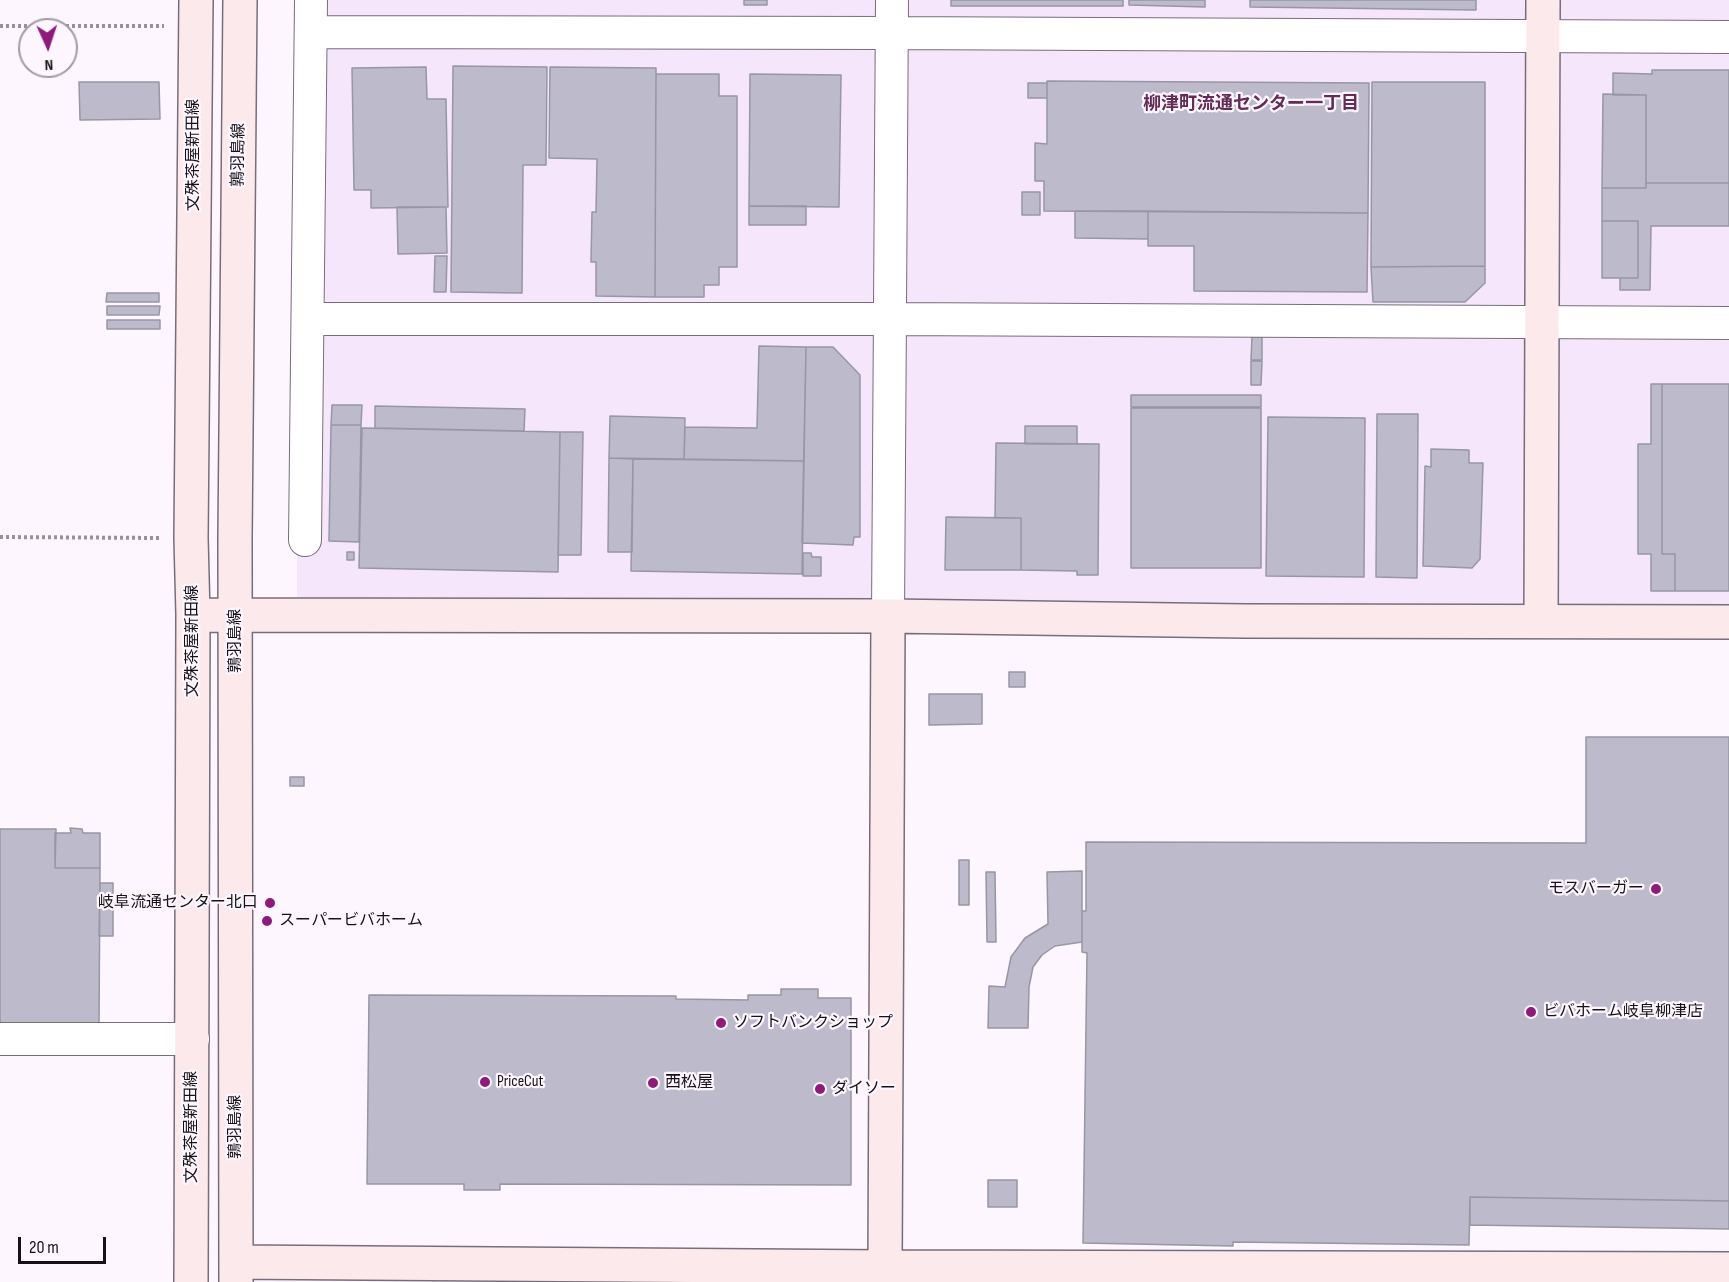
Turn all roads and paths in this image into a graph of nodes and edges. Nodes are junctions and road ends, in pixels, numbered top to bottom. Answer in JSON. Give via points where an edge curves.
{"nodes":[{"id":1,"x":240,"y":0,"type":"edge"},
{"id":2,"x":311,"y":0,"type":"edge"},
{"id":3,"x":892,"y":0,"type":"edge"},
{"id":4,"x":1543,"y":0,"type":"edge"},
{"id":5,"x":196,"y":13,"type":"edge"},
{"id":6,"x":0,"y":26,"type":"edge"},
{"id":7,"x":311,"y":32,"type":"junction"},
{"id":8,"x":892,"y":33,"type":"junction"},
{"id":9,"x":1543,"y":35,"type":"junction"},
{"id":10,"x":1729,"y":37,"type":"edge"},
{"id":11,"x":308,"y":319,"type":"junction"},
{"id":12,"x":890,"y":319,"type":"junction"},
{"id":13,"x":1542,"y":322,"type":"junction"},
{"id":14,"x":1729,"y":323,"type":"edge"},
{"id":15,"x":0,"y":537,"type":"edge"},
{"id":16,"x":192,"y":538,"type":"junction"},
{"id":17,"x":305,"y":540,"type":"dead end"},
{"id":18,"x":193,"y":615,"type":"junction"},
{"id":19,"x":236,"y":616,"type":"junction"},
{"id":20,"x":888,"y":616,"type":"junction"},
{"id":21,"x":1541,"y":621,"type":"junction"},
{"id":22,"x":1729,"y":622,"type":"edge"},
{"id":23,"x":0,"y":1039,"type":"edge"},
{"id":24,"x":193,"y":1039,"type":"junction"},
{"id":25,"x":1729,"y":1269,"type":"edge"},
{"id":26,"x":236,"y":1272,"type":"edge"},
{"id":27,"x":885,"y":1275,"type":"edge"},
{"id":28,"x":1565,"y":1275,"type":"edge"},
{"id":29,"x":191,"y":1282,"type":"edge"}],
"edges":[{"from":1,"to":19,"type":"street","name":"鶉羽島線"},
{"from":2,"to":7,"type":"street"},
{"from":3,"to":8,"type":"street"},
{"from":4,"to":9,"type":"street"},
{"from":5,"to":6,"type":"path"},
{"from":5,"to":16,"type":"street","name":"文殊茶屋新田線"},
{"from":7,"to":8,"type":"street"},
{"from":7,"to":11,"type":"street"},
{"from":8,"to":9,"type":"street"},
{"from":8,"to":12,"type":"street"},
{"from":9,"to":10,"type":"street"},
{"from":9,"to":13,"type":"street"},
{"from":11,"to":12,"type":"street"},
{"from":11,"to":17,"type":"street"},
{"from":12,"to":13,"type":"street"},
{"from":12,"to":20,"type":"street"},
{"from":13,"to":14,"type":"street"},
{"from":13,"to":21,"type":"street"},
{"from":15,"to":16,"type":"path"},
{"from":16,"to":18,"type":"street","name":"文殊茶屋新田線"},
{"from":18,"to":19,"type":"street"},
{"from":18,"to":24,"type":"street","name":"文殊茶屋新田線"},
{"from":19,"to":20,"type":"street"},
{"from":19,"to":26,"type":"street","name":"鶉羽島線"},
{"from":20,"to":21,"type":"street"},
{"from":20,"to":27,"type":"street"},
{"from":21,"to":22,"type":"street"},
{"from":23,"to":24,"type":"street"},
{"from":24,"to":29,"type":"street","name":"文殊茶屋新田線"},
{"from":25,"to":28,"type":"street"},
{"from":26,"to":27,"type":"street"},
{"from":27,"to":28,"type":"street"}]}
